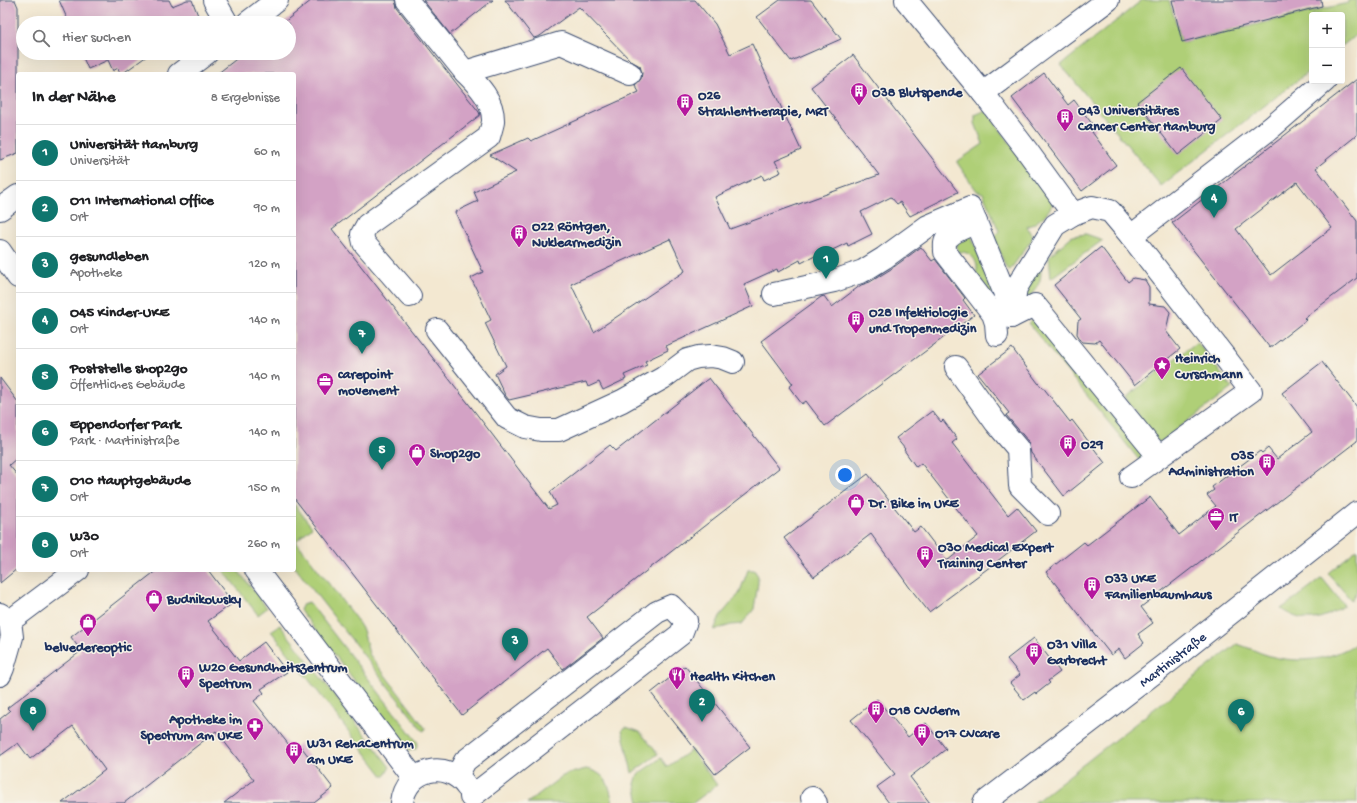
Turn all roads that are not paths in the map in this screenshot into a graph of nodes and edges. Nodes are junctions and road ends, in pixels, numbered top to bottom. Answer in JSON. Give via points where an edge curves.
{"nodes":[{"id":1,"x":214,"y":0,"type":"edge"},
{"id":2,"x":277,"y":0,"type":"edge"},
{"id":3,"x":407,"y":0,"type":"edge"},
{"id":4,"x":906,"y":0,"type":"edge"},
{"id":5,"x":1108,"y":0,"type":"edge"},
{"id":6,"x":223,"y":16,"type":"edge"},
{"id":7,"x":256,"y":16,"type":"edge"},
{"id":8,"x":198,"y":60,"type":"edge"},
{"id":9,"x":182,"y":72,"type":"edge"},
{"id":10,"x":465,"y":72,"type":"junction"},
{"id":11,"x":630,"y":74,"type":"dead end"},
{"id":12,"x":1322,"y":84,"type":"edge"},
{"id":13,"x":983,"y":93,"type":"junction"},
{"id":14,"x":16,"y":197,"type":"edge"},
{"id":15,"x":0,"y":209,"type":"edge"},
{"id":16,"x":1073,"y":214,"type":"junction"},
{"id":17,"x":976,"y":222,"type":"junction"},
{"id":18,"x":1131,"y":236,"type":"junction"},
{"id":19,"x":0,"y":251,"type":"edge"},
{"id":20,"x":16,"y":274,"type":"edge"},
{"id":21,"x":774,"y":294,"type":"dead end"},
{"id":22,"x":410,"y":296,"type":"dead end"},
{"id":23,"x":1011,"y":314,"type":"junction"},
{"id":24,"x":437,"y":330,"type":"dead end"},
{"id":25,"x":997,"y":335,"type":"dead end"},
{"id":26,"x":733,"y":362,"type":"dead end"},
{"id":27,"x":956,"y":366,"type":"dead end"},
{"id":28,"x":1159,"y":457,"type":"junction"},
{"id":29,"x":1132,"y":477,"type":"dead end"},
{"id":30,"x":1357,"y":513,"type":"edge"},
{"id":31,"x":1048,"y":514,"type":"dead end"},
{"id":32,"x":75,"y":572,"type":"edge"},
{"id":33,"x":258,"y":572,"type":"edge"},
{"id":34,"x":273,"y":572,"type":"edge"},
{"id":35,"x":5,"y":618,"type":"edge"},
{"id":36,"x":295,"y":622,"type":"junction"},
{"id":37,"x":0,"y":675,"type":"edge"},
{"id":38,"x":457,"y":776,"type":"junction"},
{"id":39,"x":414,"y":778,"type":"junction"},
{"id":40,"x":471,"y":800,"type":"edge"},
{"id":41,"x":402,"y":803,"type":"edge"},
{"id":42,"x":984,"y":803,"type":"edge"}],
"edges":[{"from":1,"to":6,"type":"street"},
{"from":2,"to":7,"type":"street"},
{"from":3,"to":10,"type":"street"},
{"from":4,"to":13,"type":"street"},
{"from":5,"to":13,"type":"street"},
{"from":8,"to":9,"type":"street"},
{"from":10,"to":11,"type":"street","via":[[561,43]]},
{"from":10,"to":22,"type":"street","via":[[490,103],[493,122],[489,137],[367,225],[362,234],[364,243]]},
{"from":12,"to":18,"type":"street","via":[[1272,127]]},
{"from":13,"to":16,"type":"street"},
{"from":14,"to":15,"type":"street"},
{"from":16,"to":18,"type":"street","via":[[1092,207],[1110,211]]},
{"from":16,"to":23,"type":"street","via":[[1056,226],[1016,288]]},
{"from":17,"to":21,"type":"street","via":[[970,208],[928,226],[863,271]]},
{"from":17,"to":23,"type":"street"},
{"from":17,"to":25,"type":"street","via":[[946,239],[945,252],[993,314]]},
{"from":18,"to":28,"type":"street","via":[[1251,391]]},
{"from":19,"to":20,"type":"street"},
{"from":23,"to":28,"type":"street","via":[[1035,305]]},
{"from":24,"to":26,"type":"street","via":[[508,418],[525,427],[542,430],[559,430],[622,401],[663,378],[687,360],[711,356]]},
{"from":27,"to":31,"type":"street","via":[[996,423],[1018,449],[1020,486]]},
{"from":28,"to":29,"type":"street"},
{"from":30,"to":42,"type":"street","name":"Martinistraße"},
{"from":32,"to":35,"type":"street"},
{"from":33,"to":36,"type":"street"},
{"from":34,"to":36,"type":"street","via":[[278,578]]},
{"from":35,"to":37,"type":"street","via":[[12,637]]},
{"from":36,"to":39,"type":"street"},
{"from":38,"to":39,"type":"street","via":[[442,770],[431,770]]},
{"from":38,"to":40,"type":"street","via":[[468,789]]},
{"from":38,"to":40,"type":"street","via":[[465,762],[657,612],[671,606],[686,621],[681,634]]},
{"from":39,"to":41,"type":"street","via":[[407,786]]}]}
